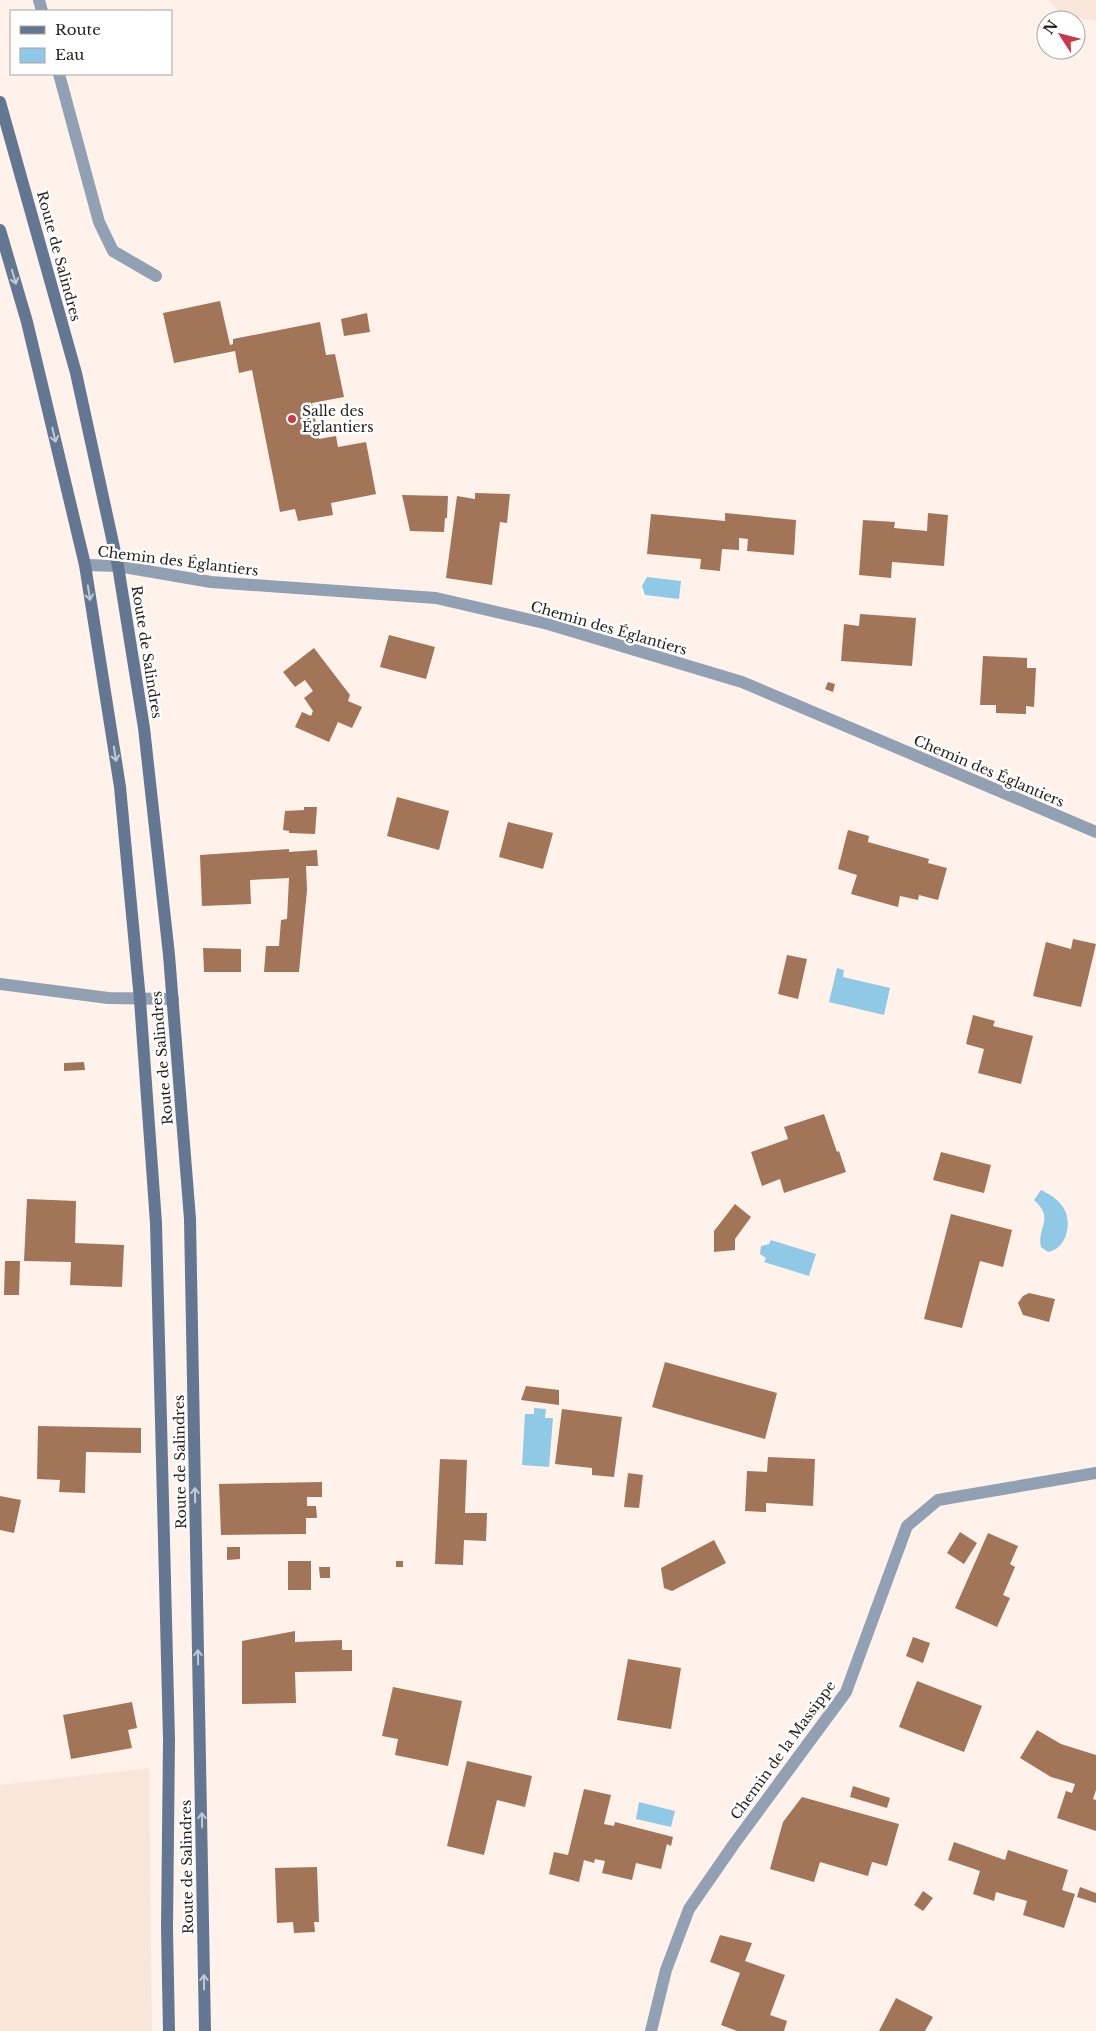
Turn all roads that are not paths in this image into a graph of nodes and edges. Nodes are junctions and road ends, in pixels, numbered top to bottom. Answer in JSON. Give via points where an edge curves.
{"nodes":[{"id":1,"x":59,"y":75,"type":"edge"},
{"id":2,"x":0,"y":102,"type":"edge"},
{"id":3,"x":0,"y":230,"type":"edge"},
{"id":4,"x":156,"y":276,"type":"dead end"},
{"id":5,"x":85,"y":565,"type":"junction"},
{"id":6,"x":118,"y":566,"type":"junction"},
{"id":7,"x":1096,"y":832,"type":"edge"},
{"id":8,"x":0,"y":984,"type":"edge"},
{"id":9,"x":173,"y":999,"type":"junction"},
{"id":10,"x":140,"y":1000,"type":"junction"},
{"id":11,"x":1096,"y":1473,"type":"edge"},
{"id":12,"x":170,"y":2031,"type":"edge"},
{"id":13,"x":205,"y":2031,"type":"edge"},
{"id":14,"x":651,"y":2031,"type":"edge"}],
"edges":[{"from":1,"to":4,"type":"street","via":[[99,222],[113,251]]},
{"from":2,"to":6,"type":"main road","name":"Route de Salindres","via":[[76,373]]},
{"from":3,"to":5,"type":"main road","name":"Route de Salindres","one_way":true,"via":[[27,322]]},
{"from":5,"to":6,"type":"street","name":"Chemin des Églantiers"},
{"from":5,"to":10,"type":"main road","name":"Route de Salindres","one_way":true,"via":[[120,787]]},
{"from":6,"to":7,"type":"street","name":"Chemin des Églantiers","via":[[211,582],[436,598],[548,624],[742,682]]},
{"from":6,"to":9,"type":"main road","name":"Route de Salindres","via":[[144,728]]},
{"from":8,"to":10,"type":"street"},
{"from":9,"to":10,"type":"street"},
{"from":13,"to":9,"type":"main road","name":"Route de Salindres","one_way":true,"via":[[190,1219]]},
{"from":10,"to":12,"type":"main road","name":"Route de Salindres","via":[[156,1224],[169,1739],[167,1928]]},
{"from":11,"to":14,"type":"street","name":"Chemin de la Massippe","via":[[938,1500],[907,1526],[846,1692],[689,1909],[666,1970]]}]}
